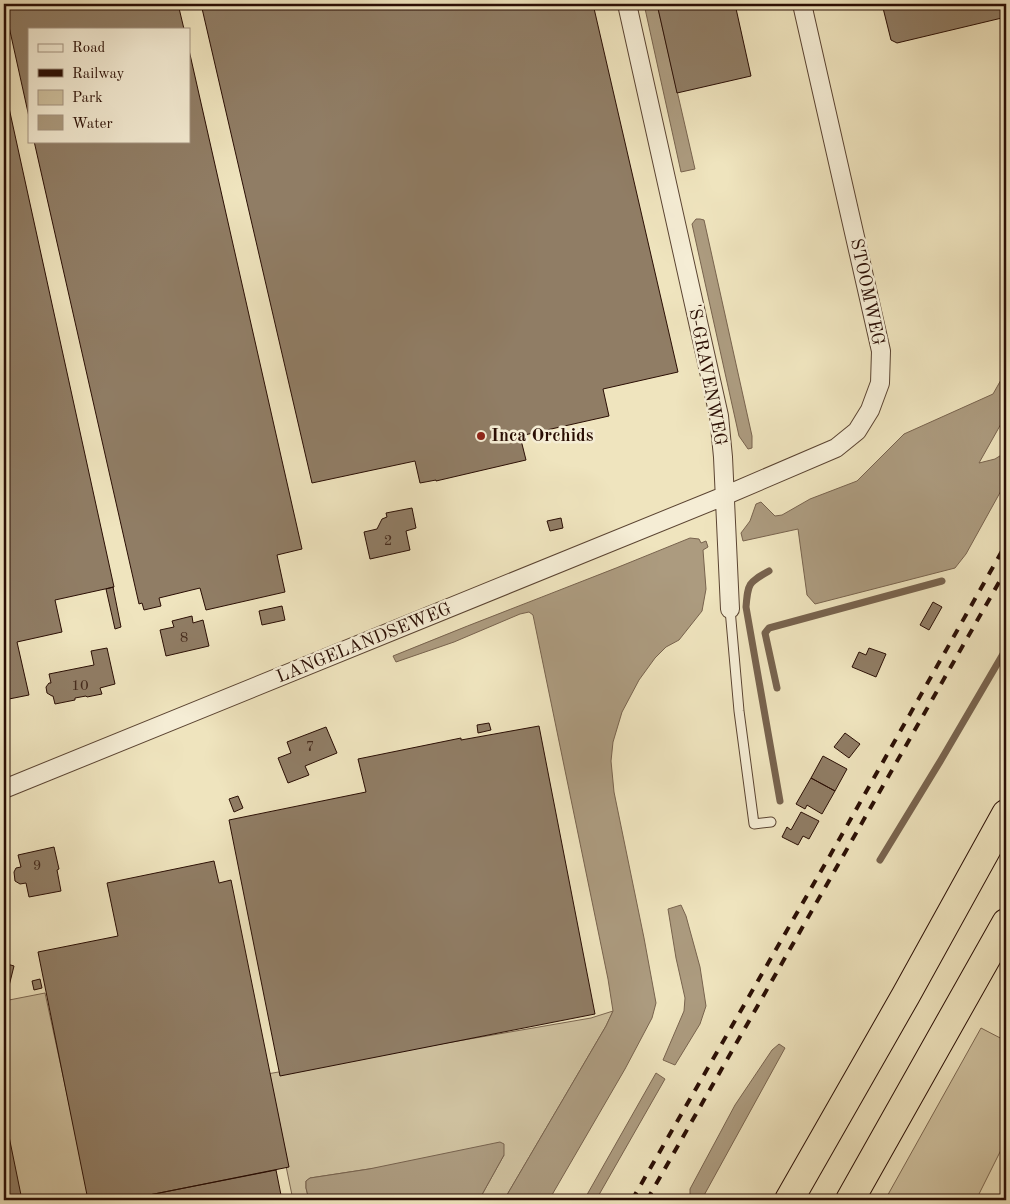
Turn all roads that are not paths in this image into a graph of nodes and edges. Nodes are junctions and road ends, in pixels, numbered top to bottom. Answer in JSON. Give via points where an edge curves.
{"nodes":[{"id":1,"x":627,"y":4,"type":"edge"},
{"id":2,"x":802,"y":4,"type":"edge"},
{"id":3,"x":724,"y":496,"type":"junction"},
{"id":4,"x":730,"y":609,"type":"joint"},
{"id":5,"x":4,"y":789,"type":"edge"},
{"id":6,"x":1006,"y":814,"type":"edge"},
{"id":7,"x":771,"y":822,"type":"dead end"},
{"id":8,"x":1006,"y":923,"type":"edge"},
{"id":9,"x":789,"y":1200,"type":"edge"},
{"id":10,"x":850,"y":1200,"type":"edge"}],
"edges":[{"from":1,"to":3,"type":"street","name":"'S-GRAVENWEG","via":[[719,416]]},
{"from":2,"to":3,"type":"street","name":"STOOMWEG","via":[[880,351],[880,383],[870,410],[857,431],[836,448]]},
{"from":3,"to":4,"type":"street","name":"'S-GRAVENWEG"},
{"from":3,"to":5,"type":"street","name":"LANGELANDSEWEG"},
{"from":4,"to":7,"type":"lane","name":"'S-GRAVENWEG","via":[[754,824]]},
{"from":6,"to":9,"type":"highway"},
{"from":8,"to":10,"type":"highway"}]}
